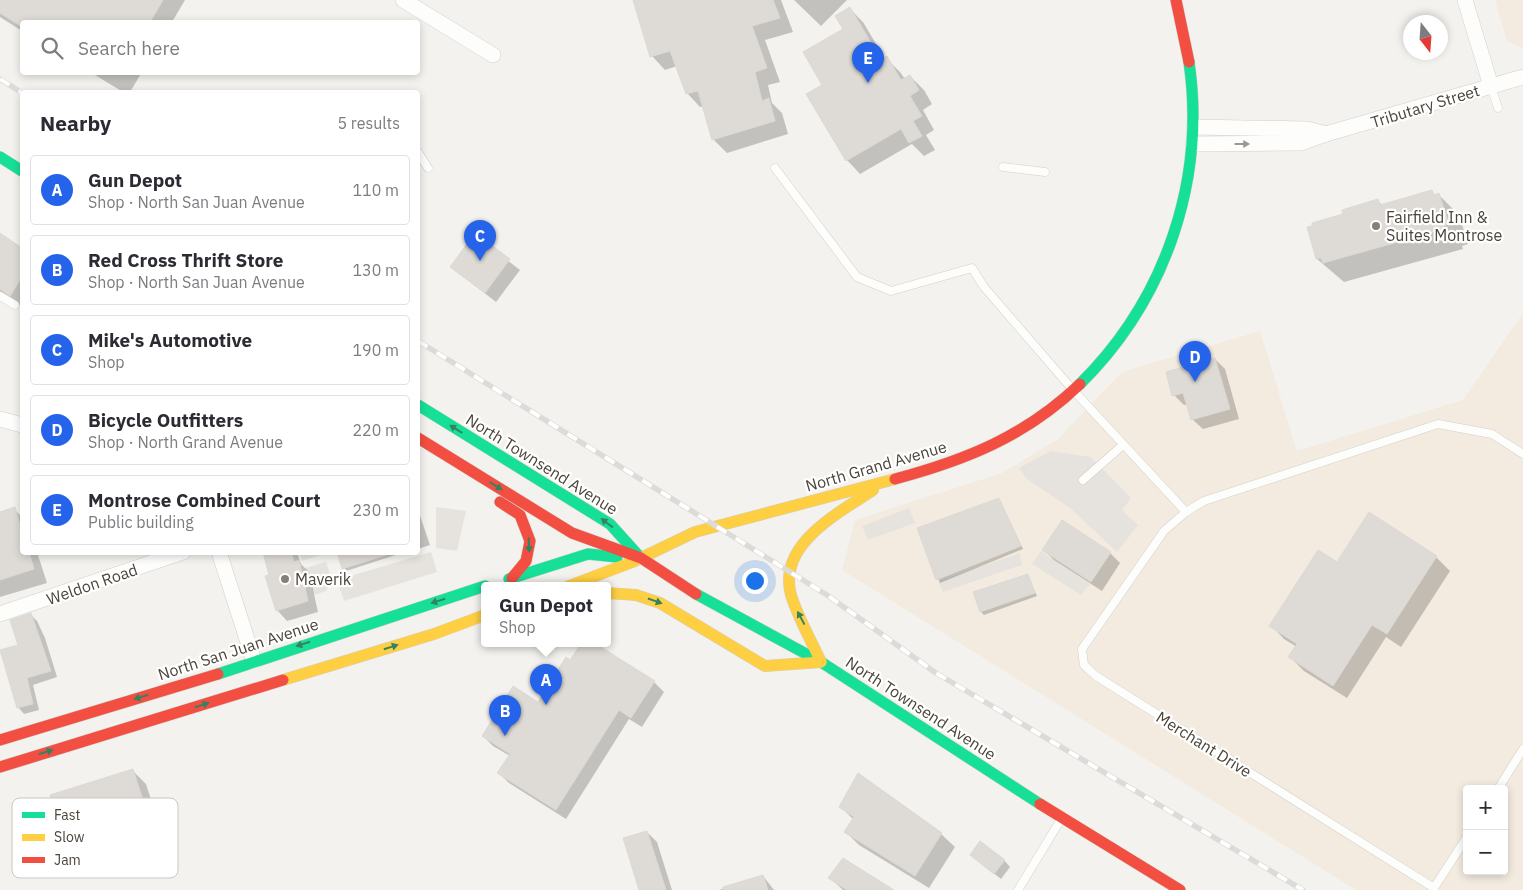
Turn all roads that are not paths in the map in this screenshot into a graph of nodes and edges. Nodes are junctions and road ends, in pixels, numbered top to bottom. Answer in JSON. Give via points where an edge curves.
{"nodes":[{"id":1,"x":403,"y":0,"type":"edge"},
{"id":2,"x":1176,"y":0,"type":"edge"},
{"id":3,"x":1465,"y":0,"type":"edge"},
{"id":4,"x":493,"y":54,"type":"dead end"},
{"id":5,"x":1523,"y":77,"type":"edge"},
{"id":6,"x":1491,"y":86,"type":"junction"},
{"id":7,"x":1498,"y":108,"type":"dead end"},
{"id":8,"x":1194,"y":127,"type":"junction"},
{"id":9,"x":1326,"y":134,"type":"junction"},
{"id":10,"x":1193,"y":144,"type":"junction"},
{"id":11,"x":420,"y":155,"type":"edge"},
{"id":12,"x":0,"y":157,"type":"edge"},
{"id":13,"x":1004,"y":167,"type":"dead end"},
{"id":14,"x":428,"y":168,"type":"dead end"},
{"id":15,"x":774,"y":168,"type":"dead end"},
{"id":16,"x":20,"y":170,"type":"edge"},
{"id":17,"x":1045,"y":172,"type":"dead end"},
{"id":18,"x":0,"y":296,"type":"edge"},
{"id":19,"x":15,"y":305,"type":"dead end"},
{"id":20,"x":1073,"y":390,"type":"junction"},
{"id":21,"x":420,"y":406,"type":"edge"},
{"id":22,"x":0,"y":419,"type":"edge"},
{"id":23,"x":20,"y":424,"type":"edge"},
{"id":24,"x":420,"y":439,"type":"edge"},
{"id":25,"x":1123,"y":445,"type":"junction"},
{"id":26,"x":421,"y":454,"type":"edge"},
{"id":27,"x":1523,"y":454,"type":"edge"},
{"id":28,"x":1083,"y":480,"type":"dead end"},
{"id":29,"x":882,"y":483,"type":"junction"},
{"id":30,"x":1186,"y":512,"type":"junction"},
{"id":31,"x":174,"y":555,"type":"edge"},
{"id":32,"x":220,"y":555,"type":"edge"},
{"id":33,"x":641,"y":558,"type":"junction"},
{"id":34,"x":512,"y":578,"type":"junction"},
{"id":35,"x":498,"y":582,"type":"edge"},
{"id":36,"x":579,"y":582,"type":"edge"},
{"id":37,"x":481,"y":587,"type":"edge"},
{"id":38,"x":611,"y":593,"type":"edge"},
{"id":39,"x":0,"y":614,"type":"edge"},
{"id":40,"x":481,"y":616,"type":"edge"},
{"id":41,"x":481,"y":624,"type":"edge"},
{"id":42,"x":434,"y":634,"type":"junction"},
{"id":43,"x":254,"y":662,"type":"junction"},
{"id":44,"x":822,"y":662,"type":"junction"},
{"id":45,"x":0,"y":740,"type":"edge"},
{"id":46,"x":1523,"y":749,"type":"edge"},
{"id":47,"x":0,"y":767,"type":"edge"},
{"id":48,"x":1500,"y":785,"type":"edge"},
{"id":49,"x":1063,"y":817,"type":"junction"},
{"id":50,"x":1463,"y":843,"type":"edge"},
{"id":51,"x":1434,"y":889,"type":"edge"},
{"id":52,"x":1018,"y":890,"type":"edge"},
{"id":53,"x":1180,"y":890,"type":"edge"}],
"edges":[{"from":1,"to":4,"type":"street"},
{"from":2,"to":8,"type":"main road","name":"North Grand Avenue","via":[[1190,64]]},
{"from":3,"to":6,"type":"street"},
{"from":5,"to":6,"type":"street","name":"Tributary Street"},
{"from":6,"to":7,"type":"lane"},
{"from":6,"to":9,"type":"street","name":"Tributary Street"},
{"from":8,"to":9,"type":"street","name":"Tributary Street","via":[[1307,129]]},
{"from":8,"to":10,"type":"main road","name":"North Grand Avenue"},
{"from":10,"to":9,"type":"street","name":"Tributary Street","one_way":true,"via":[[1301,143]]},
{"from":10,"to":20,"type":"main road","name":"North Grand Avenue","via":[[1183,208],[1167,256],[1141,305],[1113,347]]},
{"from":11,"to":14,"type":"lane"},
{"from":12,"to":16,"type":"main road"},
{"from":13,"to":17,"type":"lane"},
{"from":15,"to":20,"type":"lane","via":[[857,276],[891,291],[972,268],[984,287]]},
{"from":18,"to":19,"type":"lane"},
{"from":20,"to":25,"type":"lane"},
{"from":20,"to":29,"type":"main road","name":"North Grand Avenue","via":[[1018,433],[985,449]]},
{"from":33,"to":21,"type":"main road","name":"North Townsend Avenue","one_way":true,"via":[[610,524]]},
{"from":22,"to":23,"type":"street"},
{"from":24,"to":33,"type":"main road","name":"North Townsend Avenue","one_way":true,"via":[[572,533]]},
{"from":25,"to":28,"type":"lane"},
{"from":25,"to":30,"type":"lane"},
{"from":26,"to":34,"type":"main road","one_way":true,"via":[[518,513],[528,530],[531,550],[522,570]]},
{"from":27,"to":30,"type":"lane","name":"Merchant Drive","via":[[1492,434],[1438,424],[1220,494]]},
{"from":29,"to":33,"type":"main road","name":"North Grand Avenue","via":[[689,534]]},
{"from":44,"to":29,"type":"main road","one_way":true,"via":[[791,594],[790,572],[802,544],[813,531]]},
{"from":30,"to":51,"type":"lane","name":"Merchant Drive","via":[[1164,531],[1102,618],[1082,649],[1084,665],[1096,676]]},
{"from":31,"to":39,"type":"street","name":"Weldon Road"},
{"from":32,"to":43,"type":"street"},
{"from":33,"to":34,"type":"main road","name":"North San Juan Avenue","via":[[588,554]]},
{"from":33,"to":36,"type":"main road"},
{"from":33,"to":44,"type":"main road","name":"North Townsend Avenue","via":[[711,603]]},
{"from":34,"to":35,"type":"main road","name":"North San Juan Avenue"},
{"from":37,"to":43,"type":"main road","name":"North San Juan Avenue","one_way":true,"via":[[351,634]]},
{"from":38,"to":44,"type":"main road","one_way":true,"via":[[636,595],[660,602],[765,666]]},
{"from":40,"to":42,"type":"main road"},
{"from":41,"to":42,"type":"main road"},
{"from":47,"to":42,"type":"main road","one_way":true,"via":[[357,653]]},
{"from":43,"to":45,"type":"main road","name":"North San Juan Avenue","one_way":true},
{"from":44,"to":49,"type":"main road","name":"North Townsend Avenue","via":[[968,759]]},
{"from":46,"to":48,"type":"lane"},
{"from":49,"to":52,"type":"lane"},
{"from":49,"to":53,"type":"main road","name":"North Townsend Avenue"},
{"from":50,"to":51,"type":"lane","name":"Merchant Drive"}]}
